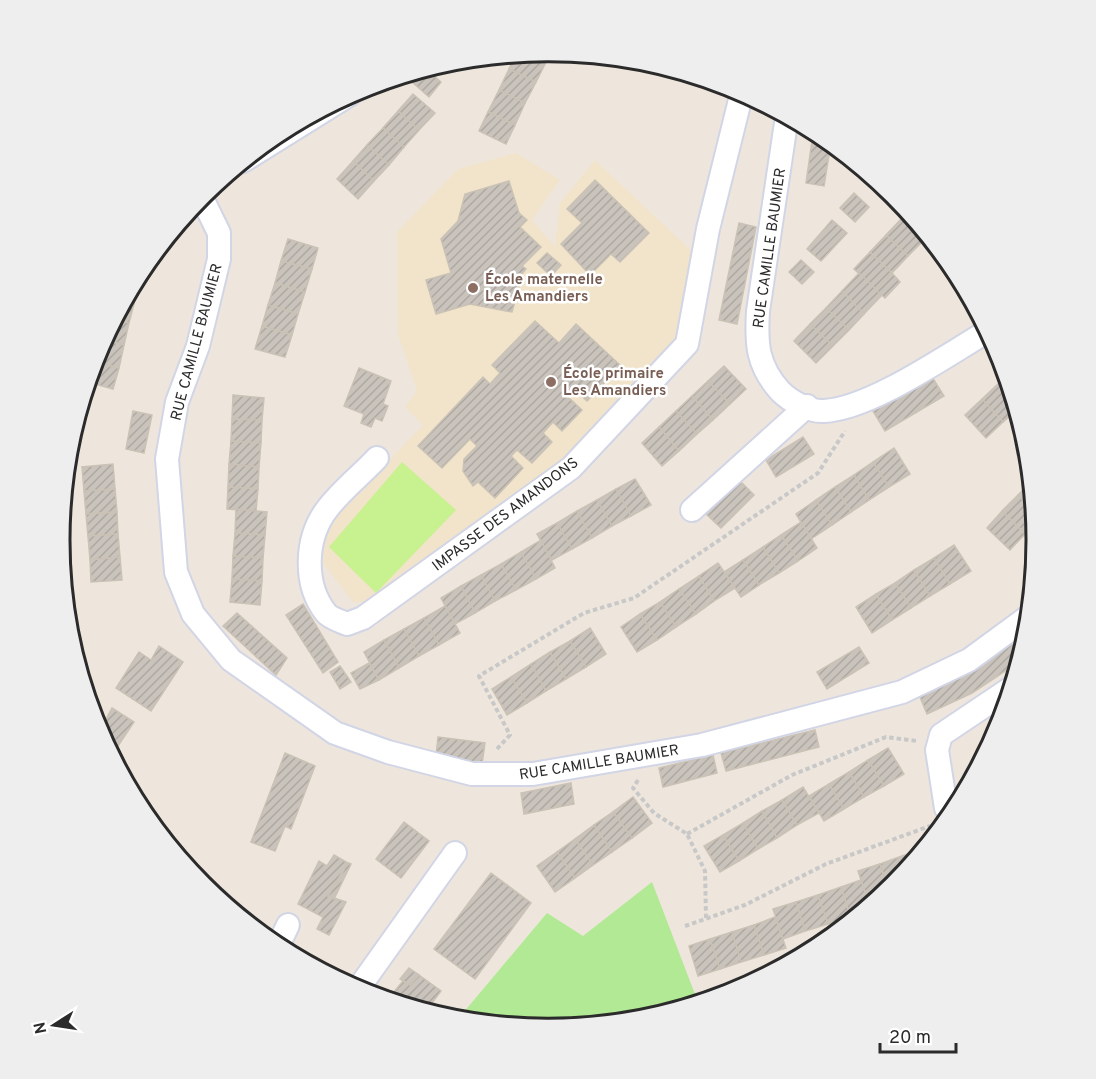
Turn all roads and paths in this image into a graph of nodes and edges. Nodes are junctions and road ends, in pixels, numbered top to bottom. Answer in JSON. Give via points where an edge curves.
{"nodes":[{"id":1,"x":740,"y":102,"type":"edge"},
{"id":2,"x":787,"y":126,"type":"edge"},
{"id":3,"x":206,"y":206,"type":"edge"},
{"id":4,"x":980,"y":335,"type":"edge"},
{"id":5,"x":853,"y":404,"type":"junction"},
{"id":6,"x":807,"y":406,"type":"junction"},
{"id":7,"x":377,"y":458,"type":"dead end"},
{"id":8,"x":692,"y":510,"type":"dead end"},
{"id":9,"x":1018,"y":624,"type":"edge"},
{"id":10,"x":1000,"y":695,"type":"edge"},
{"id":11,"x":937,"y":750,"type":"junction"},
{"id":12,"x":634,"y":757,"type":"junction"},
{"id":13,"x":487,"y":775,"type":"junction"},
{"id":14,"x":945,"y":804,"type":"edge"},
{"id":15,"x":929,"y":827,"type":"edge"},
{"id":16,"x":687,"y":834,"type":"junction"},
{"id":17,"x":455,"y":853,"type":"dead end"},
{"id":18,"x":706,"y":918,"type":"junction"},
{"id":19,"x":288,"y":925,"type":"dead end"},
{"id":20,"x":685,"y":926,"type":"dead end"},
{"id":21,"x":282,"y":937,"type":"edge"},
{"id":22,"x":364,"y":981,"type":"edge"}],
"edges":[{"from":1,"to":7,"type":"street","name":"IMPASSE DES AMANDONS","via":[[708,229],[687,344],[571,468],[363,618],[347,624],[327,615],[313,588],[309,567],[315,531],[327,509]]},
{"from":2,"to":6,"type":"street","name":"RUE CAMILLE BAUMIER","via":[[756,341],[766,375],[790,401]]},
{"from":3,"to":13,"type":"street","name":"RUE CAMILLE BAUMIER","via":[[219,233],[219,259],[198,346],[177,402],[167,459],[176,572],[193,614],[231,660],[335,733],[388,752]]},
{"from":4,"to":5,"type":"street","name":"RUE CAMILLE BAUMIER","via":[[865,402]]},
{"from":5,"to":6,"type":"street","name":"RUE CAMILLE BAUMIER","via":[[823,411]]},
{"from":5,"to":13,"type":"path","via":[[843,436],[818,473],[634,598],[584,613],[479,676],[510,735],[489,759]]},
{"from":6,"to":8,"type":"street"},
{"from":9,"to":12,"type":"street","name":"RUE CAMILLE BAUMIER","via":[[969,660],[902,692],[702,745]]},
{"from":10,"to":11,"type":"street","via":[[941,735]]},
{"from":11,"to":14,"type":"street"},
{"from":11,"to":16,"type":"path","via":[[911,738],[886,736],[792,775]]},
{"from":12,"to":13,"type":"street","name":"RUE CAMILLE BAUMIER","via":[[532,774]]},
{"from":12,"to":16,"type":"path","via":[[638,782],[633,788],[654,813]]},
{"from":15,"to":18,"type":"path","via":[[826,864],[745,905]]},
{"from":16,"to":18,"type":"path","via":[[705,871]]},
{"from":17,"to":22,"type":"street"},
{"from":18,"to":20,"type":"path"},
{"from":19,"to":21,"type":"street"}]}
